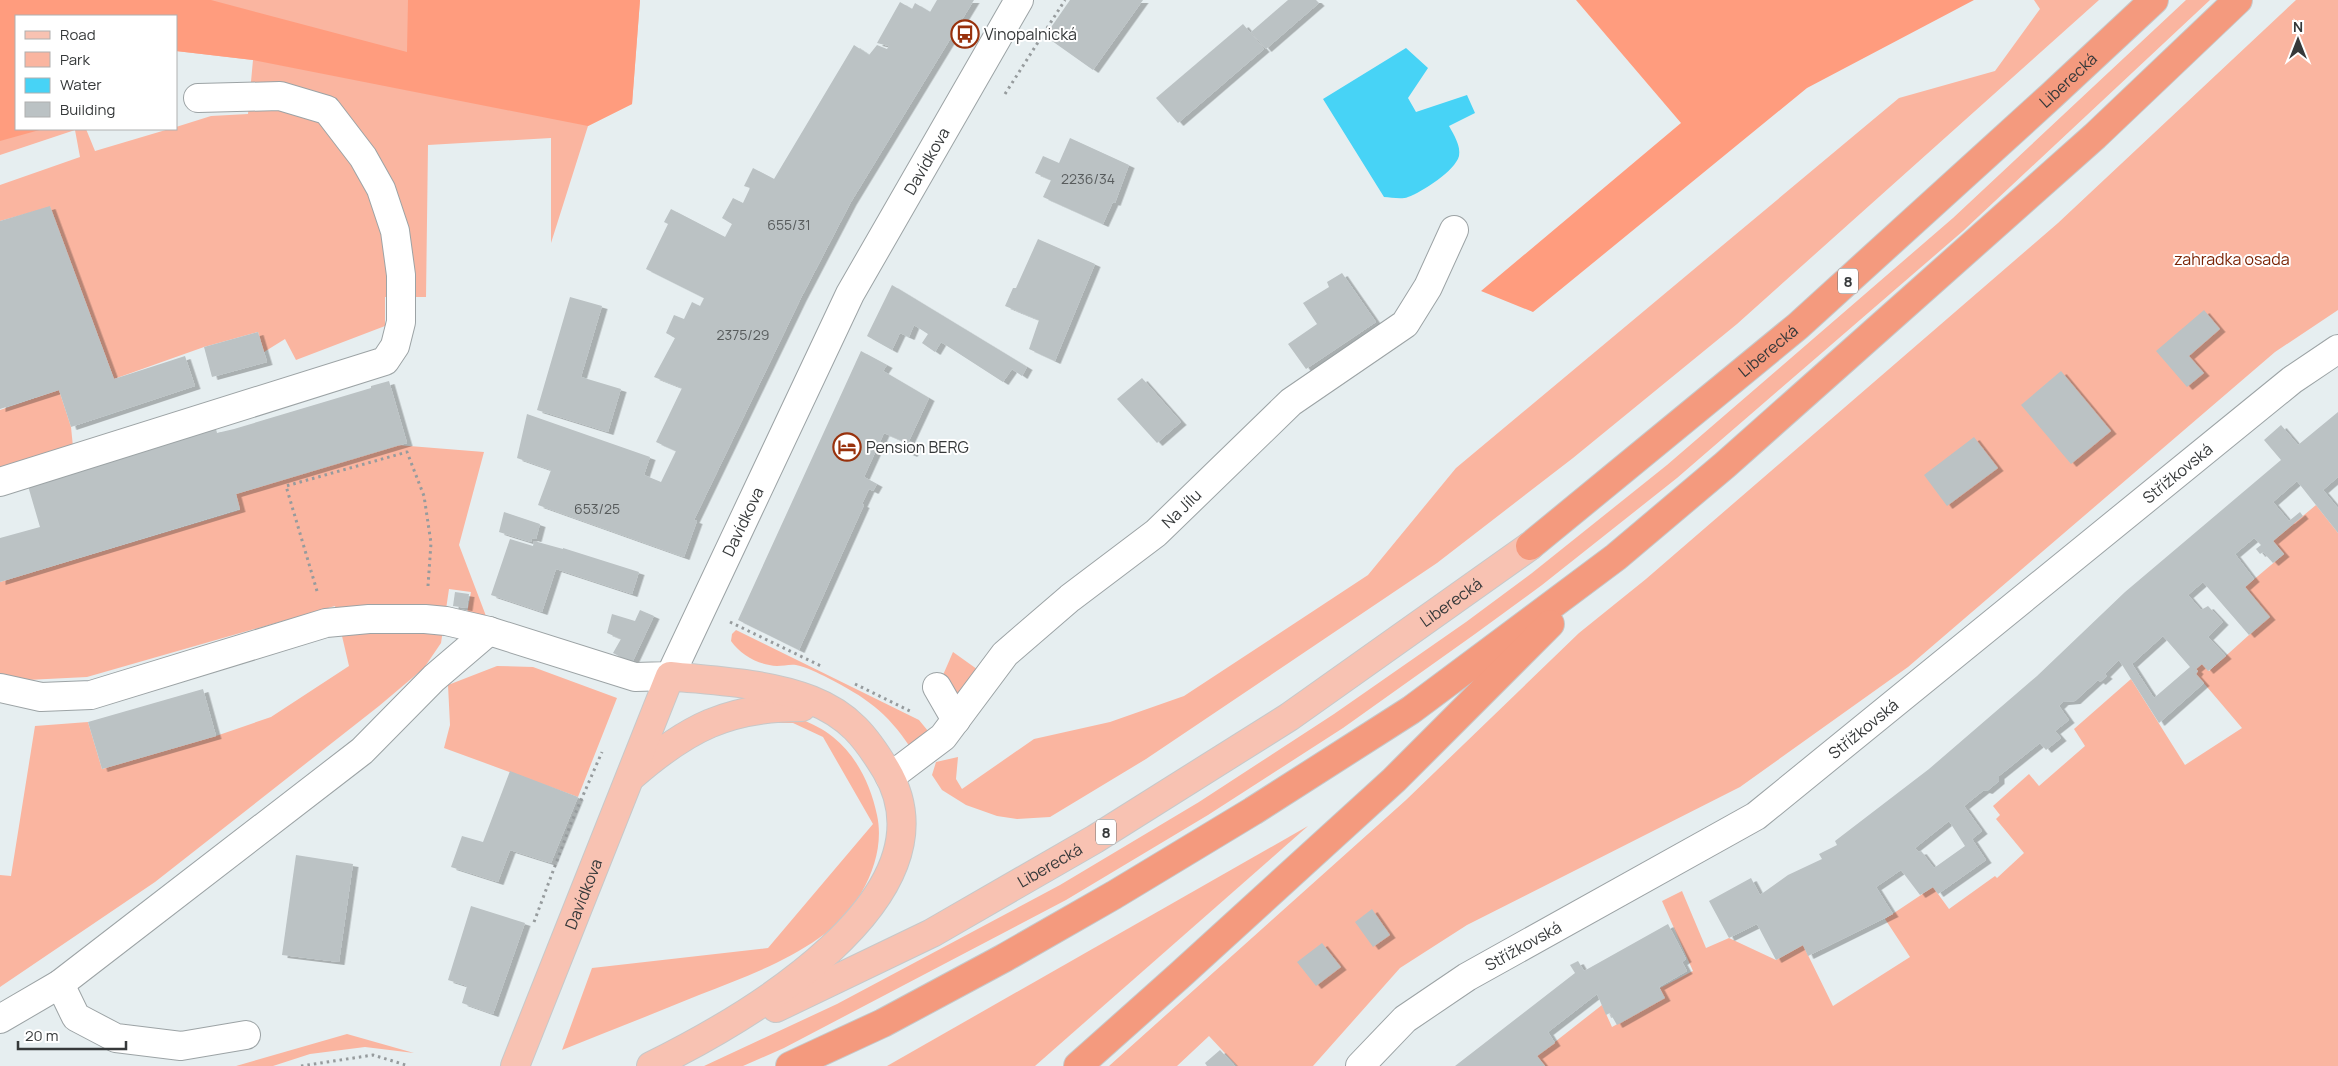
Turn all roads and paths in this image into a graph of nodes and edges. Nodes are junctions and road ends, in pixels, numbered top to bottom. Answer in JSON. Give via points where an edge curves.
{"nodes":[{"id":1,"x":1019,"y":0,"type":"edge"},
{"id":2,"x":1065,"y":0,"type":"edge"},
{"id":3,"x":2154,"y":0,"type":"edge"},
{"id":4,"x":2238,"y":0,"type":"edge"},
{"id":5,"x":198,"y":98,"type":"dead end"},
{"id":6,"x":1002,"y":99,"type":"dead end"},
{"id":7,"x":1454,"y":230,"type":"dead end"},
{"id":8,"x":2338,"y":349,"type":"edge"},
{"id":9,"x":0,"y":482,"type":"edge"},
{"id":10,"x":1530,"y":546,"type":"joint"},
{"id":11,"x":1616,"y":557,"type":"junction"},
{"id":12,"x":733,"y":614,"type":"dead end"},
{"id":13,"x":425,"y":619,"type":"junction"},
{"id":14,"x":326,"y":623,"type":"junction"},
{"id":15,"x":489,"y":631,"type":"junction"},
{"id":16,"x":822,"y":667,"type":"dead end"},
{"id":17,"x":670,"y":676,"type":"junction"},
{"id":18,"x":847,"y":680,"type":"dead end"},
{"id":19,"x":937,"y":687,"type":"dead end"},
{"id":20,"x":0,"y":688,"type":"edge"},
{"id":21,"x":834,"y":711,"type":"junction"},
{"id":22,"x":949,"y":728,"type":"junction"},
{"id":23,"x":890,"y":777,"type":"junction"},
{"id":24,"x":630,"y":778,"type":"junction"},
{"id":25,"x":60,"y":984,"type":"junction"},
{"id":26,"x":0,"y":1019,"type":"edge"},
{"id":27,"x":246,"y":1035,"type":"dead end"},
{"id":28,"x":301,"y":1066,"type":"edge"},
{"id":29,"x":409,"y":1066,"type":"edge"},
{"id":30,"x":515,"y":1066,"type":"edge"},
{"id":31,"x":651,"y":1066,"type":"edge"},
{"id":32,"x":790,"y":1066,"type":"edge"},
{"id":33,"x":1078,"y":1066,"type":"edge"},
{"id":34,"x":1360,"y":1066,"type":"edge"}],
"edges":[{"from":1,"to":17,"type":"street","name":"Davídkova","via":[[850,294]]},
{"from":2,"to":6,"type":"path"},
{"from":3,"to":10,"type":"highway","name":"Liberecká","number":"8","via":[[1798,326]]},
{"from":4,"to":11,"type":"highway","via":[[2050,176],[1799,401]]},
{"from":5,"to":9,"type":"street","via":[[280,96],[327,110],[363,157],[381,189],[395,231],[401,274],[401,322],[395,346],[385,361]]},
{"from":7,"to":22,"type":"street","name":"Na Jílu","via":[[1428,287],[1405,324],[1291,402],[1156,533],[1070,598],[1005,654]]},
{"from":8,"to":34,"type":"street","name":"Střížkovská","via":[[2292,380],[1756,816],[1467,977],[1405,1019]]},
{"from":10,"to":31,"type":"main road","name":"Liberecká","number":"8","via":[[1289,717],[1094,839],[932,932]]},
{"from":11,"to":32,"type":"highway","via":[[1411,710],[1253,811],[1004,958],[883,1023]]},
{"from":11,"to":33,"type":"highway","via":[[1394,780]]},
{"from":12,"to":16,"type":"path","via":[[730,622]]},
{"from":13,"to":14,"type":"street"},
{"from":13,"to":14,"type":"path","via":[[431,543],[424,496],[407,452],[286,486]]},
{"from":13,"to":15,"type":"street"},
{"from":14,"to":20,"type":"street","via":[[91,695],[41,697]]},
{"from":15,"to":17,"type":"street","via":[[635,677]]},
{"from":15,"to":25,"type":"street","via":[[434,678],[362,752]]},
{"from":17,"to":21,"type":"main road","via":[[783,692]]},
{"from":17,"to":24,"type":"main road","name":"Davídkova"},
{"from":18,"to":22,"type":"path"},
{"from":19,"to":22,"type":"street"},
{"from":21,"to":23,"type":"main road","via":[[856,726]]},
{"from":21,"to":24,"type":"main road","via":[[770,707],[708,723],[680,737]]},
{"from":22,"to":23,"type":"street","name":"Na Jílu"},
{"from":23,"to":31,"type":"main road","via":[[900,812],[898,847],[879,895],[862,918],[797,977],[748,1012]]},
{"from":24,"to":30,"type":"main road","name":"Davídkova"},
{"from":25,"to":26,"type":"street"},
{"from":25,"to":27,"type":"street","via":[[76,1017],[116,1038],[181,1046]]},
{"from":28,"to":29,"type":"path","via":[[373,1055]]}]}
